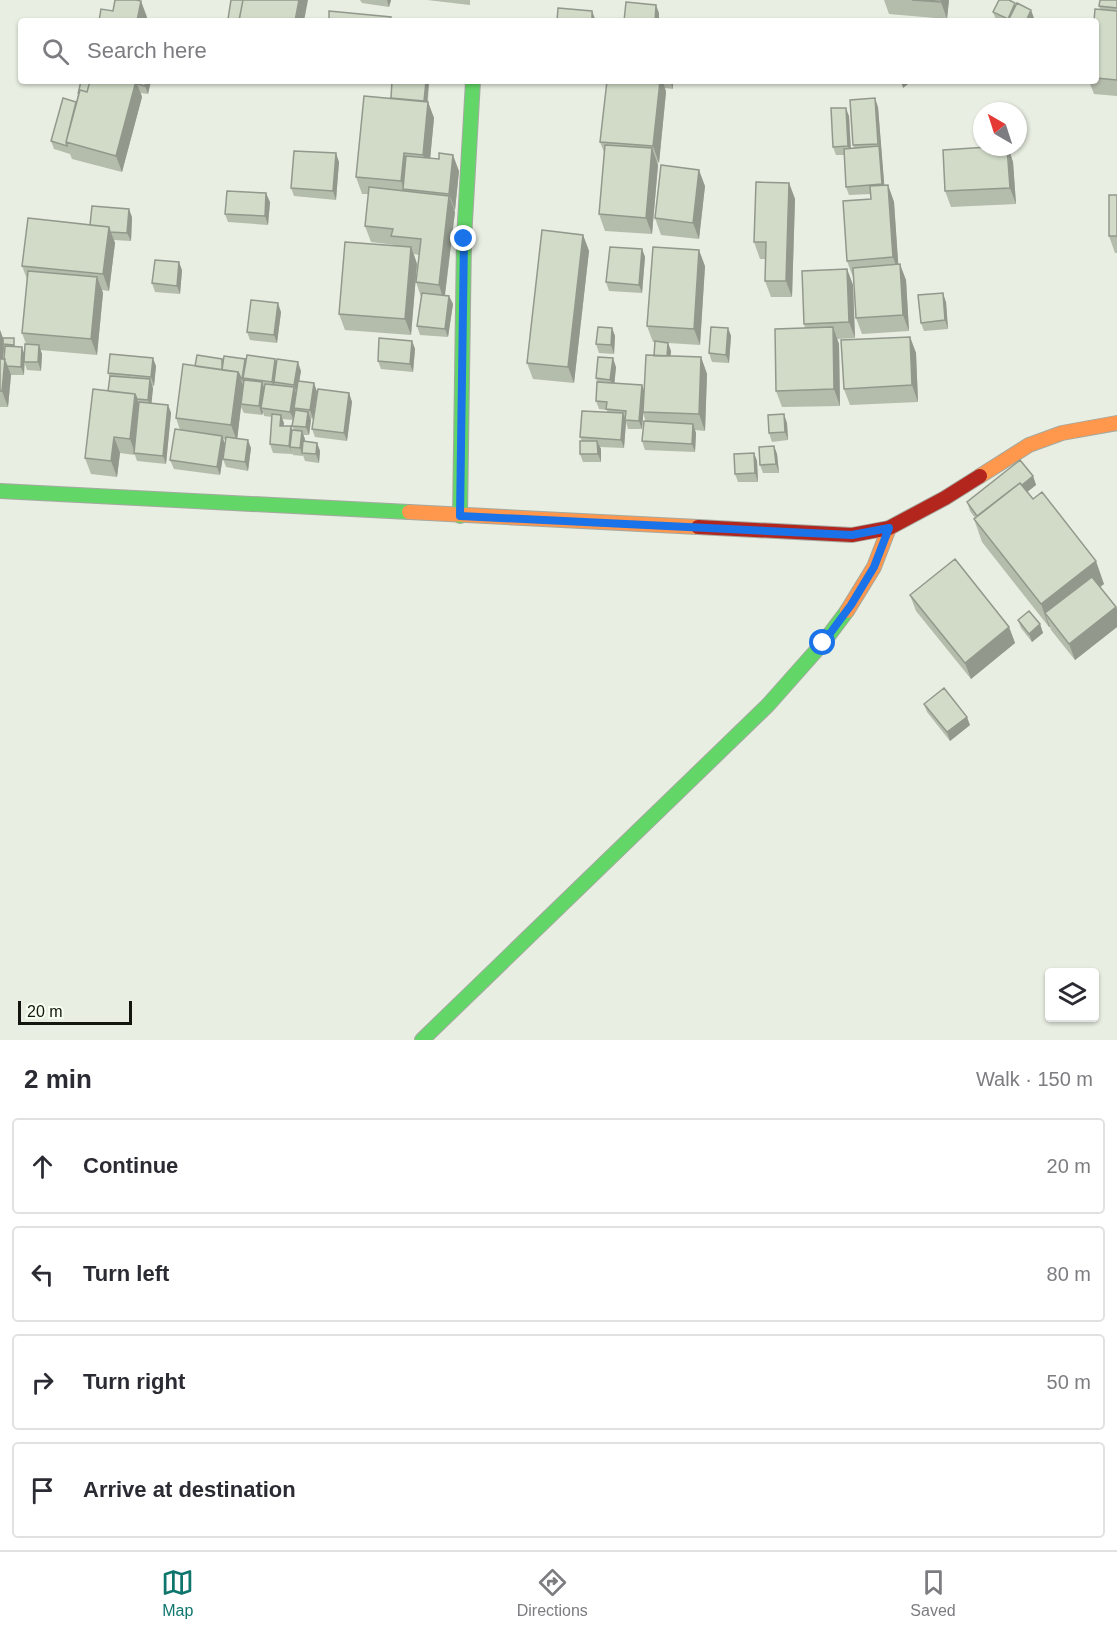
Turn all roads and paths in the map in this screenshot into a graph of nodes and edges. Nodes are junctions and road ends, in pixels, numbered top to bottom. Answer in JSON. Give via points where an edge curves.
{"nodes":[{"id":1,"x":472,"y":84,"type":"edge"},
{"id":2,"x":1117,"y":423,"type":"edge"},
{"id":3,"x":0,"y":491,"type":"edge"},
{"id":4,"x":460,"y":516,"type":"junction"},
{"id":5,"x":889,"y":528,"type":"junction"},
{"id":6,"x":422,"y":1040,"type":"edge"}],
"edges":[{"from":1,"to":4,"type":"street","via":[[464,239]]},
{"from":2,"to":5,"type":"street","via":[[1062,433],[1029,445]]},
{"from":3,"to":4,"type":"street"},
{"from":4,"to":5,"type":"street","via":[[852,535]]},
{"from":5,"to":6,"type":"street","via":[[874,567],[851,605],[768,705]]}]}
